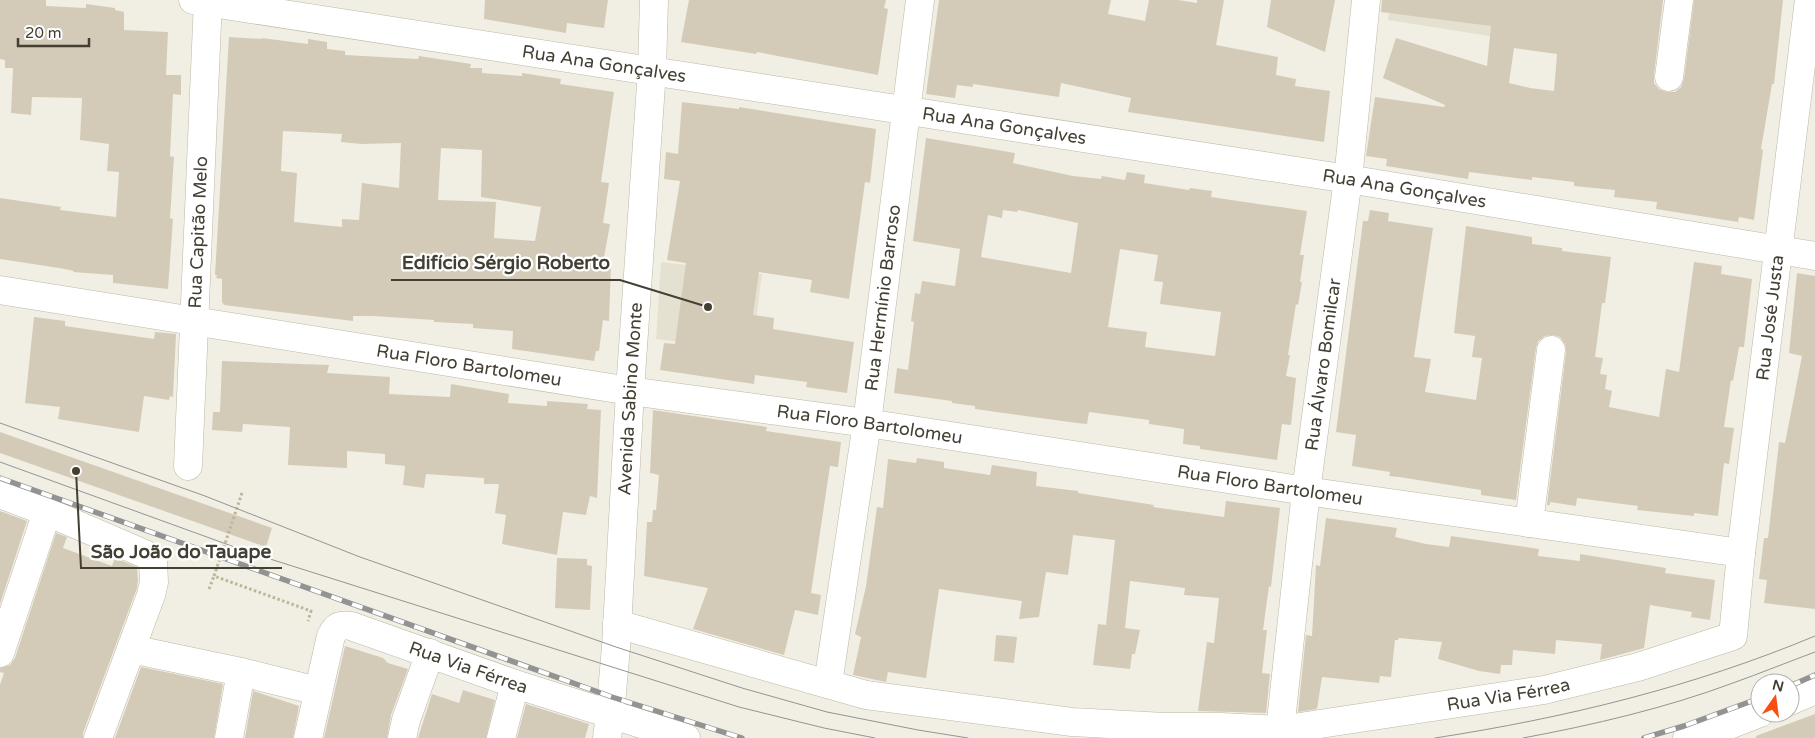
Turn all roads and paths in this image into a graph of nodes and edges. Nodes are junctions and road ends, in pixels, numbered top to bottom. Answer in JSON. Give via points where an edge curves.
{"nodes":[{"id":1,"x":654,"y":0,"type":"edge"},
{"id":2,"x":920,"y":0,"type":"edge"},
{"id":3,"x":1366,"y":0,"type":"edge"},
{"id":4,"x":1679,"y":0,"type":"edge"},
{"id":5,"x":1809,"y":0,"type":"edge"},
{"id":6,"x":203,"y":1,"type":"edge"},
{"id":7,"x":652,"y":70,"type":"junction"},
{"id":8,"x":1669,"y":77,"type":"dead end"},
{"id":9,"x":906,"y":110,"type":"junction"},
{"id":10,"x":1348,"y":178,"type":"junction"},
{"id":11,"x":1778,"y":250,"type":"junction"},
{"id":12,"x":1815,"y":256,"type":"edge"},
{"id":13,"x":0,"y":290,"type":"edge"},
{"id":14,"x":193,"y":320,"type":"junction"},
{"id":15,"x":1551,"y":350,"type":"dead end"},
{"id":16,"x":630,"y":391,"type":"junction"},
{"id":17,"x":867,"y":424,"type":"junction"},
{"id":18,"x":188,"y":466,"type":"dead end"},
{"id":19,"x":1306,"y":490,"type":"junction"},
{"id":20,"x":242,"y":493,"type":"dead end"},
{"id":21,"x":0,"y":494,"type":"edge"},
{"id":22,"x":47,"y":512,"type":"junction"},
{"id":23,"x":1529,"y":523,"type":"junction"},
{"id":24,"x":1741,"y":554,"type":"junction"},
{"id":25,"x":214,"y":576,"type":"junction"},
{"id":26,"x":209,"y":589,"type":"dead end"},
{"id":27,"x":617,"y":624,"type":"junction"},
{"id":28,"x":1733,"y":636,"type":"joint"},
{"id":29,"x":330,"y":640,"type":"junction"},
{"id":30,"x":131,"y":649,"type":"junction"},
{"id":31,"x":0,"y":653,"type":"edge"},
{"id":32,"x":430,"y":653,"type":"junction"},
{"id":33,"x":241,"y":672,"type":"junction"},
{"id":34,"x":515,"y":684,"type":"junction"},
{"id":35,"x":828,"y":684,"type":"junction"},
{"id":36,"x":1815,"y":690,"type":"edge"},
{"id":37,"x":318,"y":691,"type":"junction"},
{"id":38,"x":1800,"y":696,"type":"edge"},
{"id":39,"x":1750,"y":719,"type":"edge"},
{"id":40,"x":608,"y":726,"type":"edge"},
{"id":41,"x":1280,"y":730,"type":"junction"},
{"id":42,"x":1728,"y":732,"type":"edge"},
{"id":43,"x":98,"y":738,"type":"edge"},
{"id":44,"x":228,"y":738,"type":"edge"},
{"id":45,"x":308,"y":738,"type":"edge"},
{"id":46,"x":402,"y":738,"type":"edge"},
{"id":47,"x":500,"y":738,"type":"edge"},
{"id":48,"x":686,"y":738,"type":"edge"},
{"id":49,"x":1687,"y":738,"type":"edge"}],
"edges":[{"from":1,"to":7,"type":"street","name":"Avenida Sabino Monte"},
{"from":2,"to":9,"type":"street","name":"Rua Hermínio Barroso"},
{"from":3,"to":10,"type":"street","name":"Rua Álvaro Bomilcar"},
{"from":4,"to":8,"type":"street"},
{"from":5,"to":11,"type":"street","name":"Rua José Justa"},
{"from":6,"to":7,"type":"street","name":"Rua Ana Gonçalves"},
{"from":6,"to":14,"type":"street","name":"Rua Capitão Melo"},
{"from":7,"to":9,"type":"street","name":"Rua Ana Gonçalves"},
{"from":7,"to":16,"type":"street","name":"Avenida Sabino Monte"},
{"from":9,"to":10,"type":"street","name":"Rua Ana Gonçalves"},
{"from":9,"to":17,"type":"street","name":"Rua Hermínio Barroso"},
{"from":10,"to":11,"type":"street","name":"Rua Ana Gonçalves"},
{"from":10,"to":19,"type":"street","name":"Rua Álvaro Bomilcar"},
{"from":11,"to":12,"type":"street","name":"Rua Ana Gonçalves"},
{"from":11,"to":24,"type":"street","name":"Rua José Justa"},
{"from":13,"to":14,"type":"street","name":"Rua Floro Bartolomeu"},
{"from":14,"to":16,"type":"street","name":"Rua Floro Bartolomeu"},
{"from":14,"to":18,"type":"street","name":"Rua Capitão Melo"},
{"from":15,"to":23,"type":"street"},
{"from":16,"to":17,"type":"street","name":"Rua Floro Bartolomeu"},
{"from":16,"to":27,"type":"street","name":"Avenida Sabino Monte"},
{"from":17,"to":19,"type":"street","name":"Rua Floro Bartolomeu"},
{"from":17,"to":35,"type":"street","name":"Rua Hermínio Barroso"},
{"from":19,"to":23,"type":"street","name":"Rua Floro Bartolomeu"},
{"from":19,"to":41,"type":"street","name":"Rua Álvaro Bomilcar"},
{"from":20,"to":25,"type":"path"},
{"from":21,"to":22,"type":"street"},
{"from":22,"to":30,"type":"street","via":[[145,554],[153,561],[154,582]]},
{"from":22,"to":31,"type":"street"},
{"from":23,"to":24,"type":"street","name":"Rua Floro Bartolomeu"},
{"from":24,"to":28,"type":"street","name":"Rua José Justa"},
{"from":25,"to":26,"type":"path"},
{"from":25,"to":29,"type":"path","via":[[311,611],[303,636]]},
{"from":27,"to":35,"type":"street","name":"Rua Via Férrea"},
{"from":27,"to":40,"type":"street","name":"Avenida Sabino Monte"},
{"from":28,"to":41,"type":"street","name":"Rua Via Férrea","via":[[1638,667],[1544,690]]},
{"from":29,"to":32,"type":"street","name":"Rua Via Férrea","via":[[335,627],[342,624]]},
{"from":29,"to":37,"type":"street"},
{"from":30,"to":33,"type":"street"},
{"from":30,"to":43,"type":"street"},
{"from":32,"to":34,"type":"street","name":"Rua Via Férrea"},
{"from":32,"to":46,"type":"street"},
{"from":33,"to":37,"type":"street"},
{"from":33,"to":44,"type":"street"},
{"from":34,"to":40,"type":"street","name":"Rua Via Férrea"},
{"from":34,"to":47,"type":"street"},
{"from":35,"to":41,"type":"street","name":"Rua Via Férrea","via":[[866,695],[1072,722]]},
{"from":36,"to":38,"type":"street"},
{"from":37,"to":45,"type":"street"},
{"from":39,"to":42,"type":"street"},
{"from":40,"to":48,"type":"street","name":"Rua Via Férrea"},
{"from":42,"to":49,"type":"street"}]}
